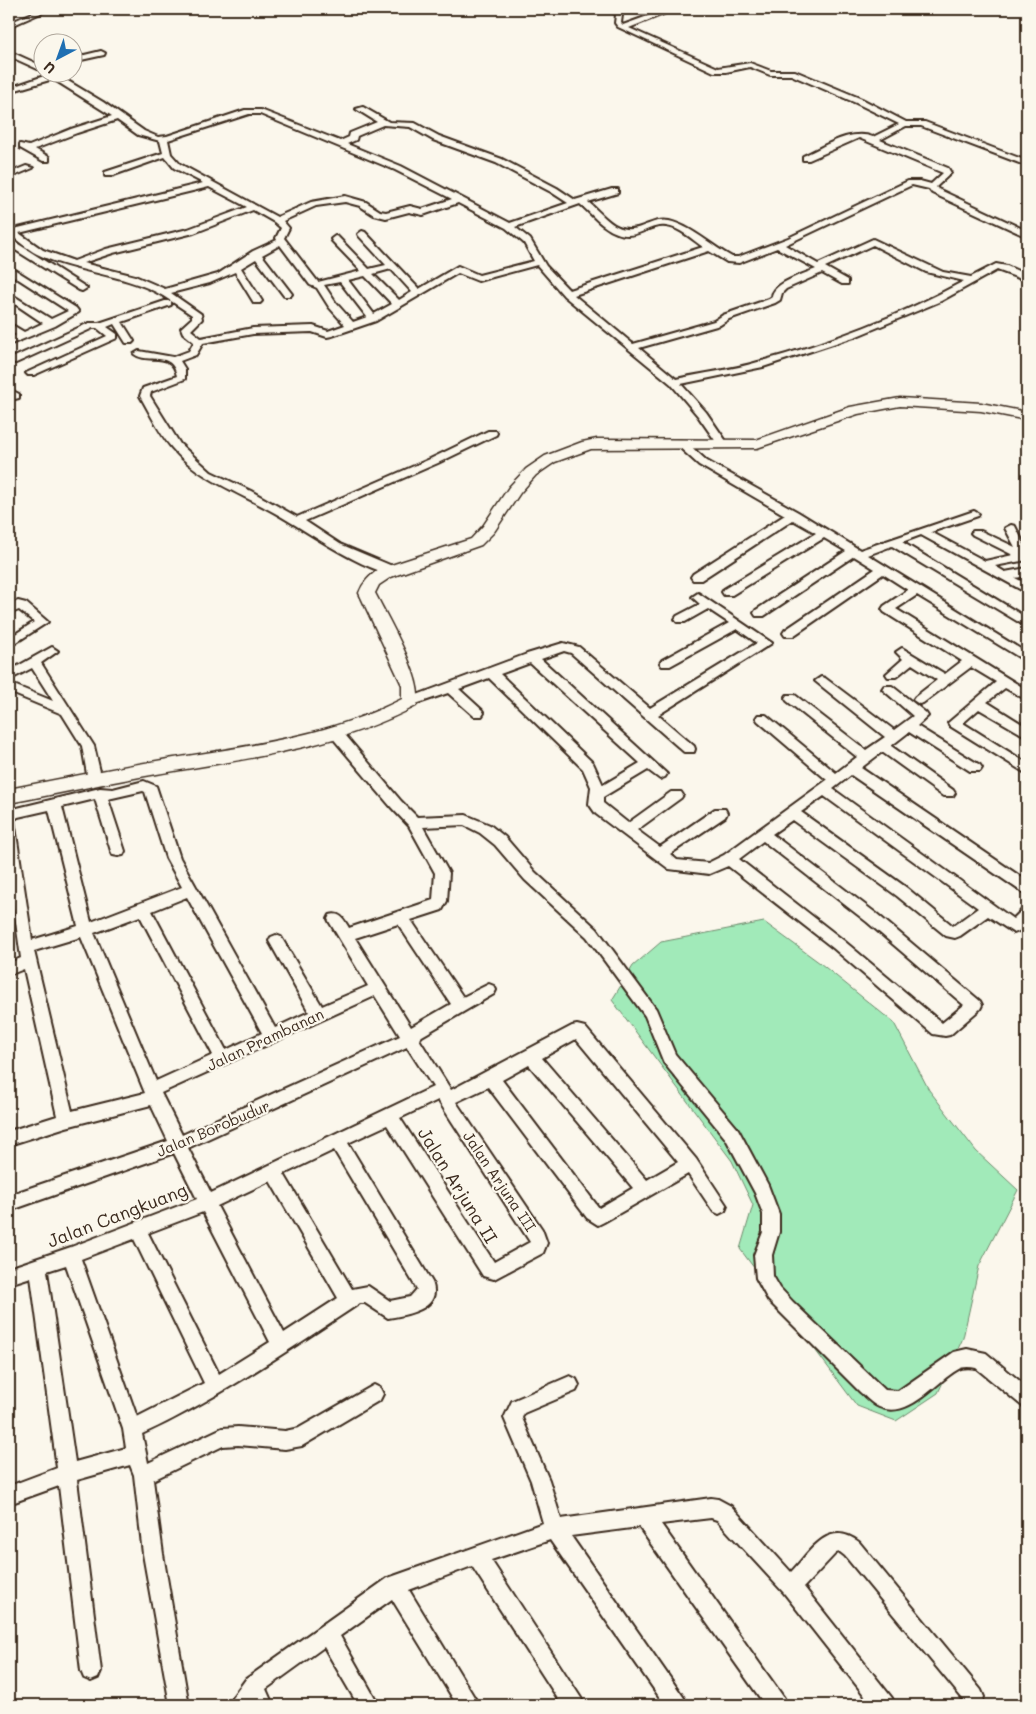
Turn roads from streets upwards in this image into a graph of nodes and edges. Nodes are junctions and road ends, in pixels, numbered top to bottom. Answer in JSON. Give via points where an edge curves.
{"nodes":[{"id":1,"x":47,"y":9,"type":"edge"},
{"id":2,"x":613,"y":9,"type":"edge"},
{"id":3,"x":673,"y":9,"type":"edge"},
{"id":4,"x":661,"y":10,"type":"edge"},
{"id":5,"x":9,"y":25,"type":"edge"},
{"id":6,"x":624,"y":27,"type":"junction"},
{"id":7,"x":9,"y":53,"type":"edge"},
{"id":8,"x":101,"y":54,"type":"dead end"},
{"id":9,"x":82,"y":58,"type":"edge"},
{"id":10,"x":32,"y":61,"type":"edge"},
{"id":11,"x":29,"y":62,"type":"junction"},
{"id":12,"x":32,"y":64,"type":"edge"},
{"id":13,"x":32,"y":81,"type":"edge"},
{"id":14,"x":63,"y":82,"type":"edge"},
{"id":15,"x":9,"y":90,"type":"edge"},
{"id":16,"x":360,"y":108,"type":"dead end"},
{"id":17,"x":118,"y":117,"type":"junction"},
{"id":18,"x":384,"y":122,"type":"junction"},
{"id":19,"x":905,"y":124,"type":"junction"},
{"id":20,"x":47,"y":131,"type":"dead end"},
{"id":21,"x":59,"y":137,"type":"junction"},
{"id":22,"x":164,"y":139,"type":"junction"},
{"id":23,"x":874,"y":140,"type":"junction"},
{"id":24,"x":341,"y":144,"type":"junction"},
{"id":25,"x":167,"y":154,"type":"junction"},
{"id":26,"x":806,"y":158,"type":"dead end"},
{"id":27,"x":46,"y":159,"type":"dead end"},
{"id":28,"x":1027,"y":164,"type":"edge"},
{"id":29,"x":29,"y":168,"type":"dead end"},
{"id":30,"x":108,"y":174,"type":"dead end"},
{"id":31,"x":9,"y":176,"type":"edge"},
{"id":32,"x":209,"y":184,"type":"junction"},
{"id":33,"x":932,"y":188,"type":"junction"},
{"id":34,"x":615,"y":191,"type":"dead end"},
{"id":35,"x":458,"y":200,"type":"junction"},
{"id":36,"x":578,"y":203,"type":"junction"},
{"id":37,"x":254,"y":208,"type":"junction"},
{"id":38,"x":277,"y":220,"type":"junction"},
{"id":39,"x":509,"y":226,"type":"junction"},
{"id":40,"x":10,"y":230,"type":"edge"},
{"id":41,"x":362,"y":234,"type":"dead end"},
{"id":42,"x":1027,"y":234,"type":"edge"},
{"id":43,"x":335,"y":239,"type":"dead end"},
{"id":44,"x":282,"y":241,"type":"junction"},
{"id":45,"x":9,"y":242,"type":"edge"},
{"id":46,"x":778,"y":245,"type":"junction"},
{"id":47,"x":710,"y":248,"type":"junction"},
{"id":48,"x":40,"y":252,"type":"junction"},
{"id":49,"x":256,"y":253,"type":"junction"},
{"id":50,"x":30,"y":255,"type":"junction"},
{"id":51,"x":539,"y":262,"type":"junction"},
{"id":52,"x":9,"y":264,"type":"edge"},
{"id":53,"x":74,"y":264,"type":"junction"},
{"id":54,"x":393,"y":266,"type":"junction"},
{"id":55,"x":236,"y":267,"type":"junction"},
{"id":56,"x":820,"y":268,"type":"junction"},
{"id":57,"x":9,"y":269,"type":"edge"},
{"id":58,"x":367,"y":273,"type":"junction"},
{"id":59,"x":1027,"y":278,"type":"edge"},
{"id":60,"x":342,"y":279,"type":"junction"},
{"id":61,"x":972,"y":281,"type":"junction"},
{"id":62,"x":846,"y":282,"type":"dead end"},
{"id":63,"x":319,"y":284,"type":"junction"},
{"id":64,"x":82,"y":288,"type":"dead end"},
{"id":65,"x":164,"y":292,"type":"junction"},
{"id":66,"x":418,"y":293,"type":"junction"},
{"id":67,"x":287,"y":294,"type":"dead end"},
{"id":68,"x":567,"y":294,"type":"junction"},
{"id":69,"x":9,"y":296,"type":"edge"},
{"id":70,"x":257,"y":301,"type":"dead end"},
{"id":71,"x":168,"y":303,"type":"dead end"},
{"id":72,"x":398,"y":305,"type":"junction"},
{"id":73,"x":373,"y":319,"type":"junction"},
{"id":74,"x":117,"y":321,"type":"junction"},
{"id":75,"x":52,"y":324,"type":"junction"},
{"id":76,"x":9,"y":326,"type":"edge"},
{"id":77,"x":100,"y":326,"type":"junction"},
{"id":78,"x":351,"y":326,"type":"junction"},
{"id":79,"x":119,"y":334,"type":"junction"},
{"id":80,"x":24,"y":336,"type":"junction"},
{"id":81,"x":129,"y":341,"type":"dead end"},
{"id":82,"x":199,"y":341,"type":"junction"},
{"id":83,"x":9,"y":342,"type":"edge"},
{"id":84,"x":632,"y":346,"type":"junction"},
{"id":85,"x":139,"y":354,"type":"dead end"},
{"id":86,"x":11,"y":360,"type":"edge"},
{"id":87,"x":173,"y":360,"type":"junction"},
{"id":88,"x":30,"y":373,"type":"junction"},
{"id":89,"x":41,"y":381,"type":"dead end"},
{"id":90,"x":674,"y":382,"type":"junction"},
{"id":91,"x":1027,"y":416,"type":"edge"},
{"id":92,"x":492,"y":433,"type":"dead end"},
{"id":93,"x":682,"y":444,"type":"junction"},
{"id":94,"x":723,"y":444,"type":"junction"},
{"id":95,"x":794,"y":514,"type":"junction"},
{"id":96,"x":974,"y":514,"type":"dead end"},
{"id":97,"x":296,"y":521,"type":"junction"},
{"id":98,"x":1011,"y":528,"type":"dead end"},
{"id":99,"x":922,"y":531,"type":"junction"},
{"id":100,"x":824,"y":533,"type":"junction"},
{"id":101,"x":977,"y":533,"type":"dead end"},
{"id":102,"x":1017,"y":541,"type":"junction"},
{"id":103,"x":893,"y":542,"type":"junction"},
{"id":104,"x":1000,"y":545,"type":"junction"},
{"id":105,"x":857,"y":553,"type":"junction"},
{"id":106,"x":1026,"y":557,"type":"edge"},
{"id":107,"x":984,"y":565,"type":"junction"},
{"id":108,"x":883,"y":569,"type":"junction"},
{"id":109,"x":393,"y":571,"type":"junction"},
{"id":110,"x":1027,"y":572,"type":"edge"},
{"id":111,"x":1003,"y":576,"type":"junction"},
{"id":112,"x":697,"y":577,"type":"dead end"},
{"id":113,"x":1027,"y":589,"type":"edge"},
{"id":114,"x":916,"y":590,"type":"junction"},
{"id":115,"x":728,"y":592,"type":"dead end"},
{"id":116,"x":9,"y":610,"type":"edge"},
{"id":117,"x":760,"y":613,"type":"dead end"},
{"id":118,"x":681,"y":619,"type":"dead end"},
{"id":119,"x":1027,"y":623,"type":"edge"},
{"id":120,"x":737,"y":624,"type":"junction"},
{"id":121,"x":789,"y":633,"type":"dead end"},
{"id":122,"x":9,"y":643,"type":"edge"},
{"id":123,"x":52,"y":651,"type":"dead end"},
{"id":124,"x":531,"y":657,"type":"junction"},
{"id":125,"x":1027,"y":658,"type":"edge"},
{"id":126,"x":34,"y":661,"type":"junction"},
{"id":127,"x":970,"y":661,"type":"junction"},
{"id":128,"x":666,"y":663,"type":"dead end"},
{"id":129,"x":491,"y":673,"type":"junction"},
{"id":130,"x":892,"y":674,"type":"dead end"},
{"id":131,"x":9,"y":676,"type":"edge"},
{"id":132,"x":944,"y":680,"type":"junction"},
{"id":133,"x":822,"y":681,"type":"dead end"},
{"id":134,"x":1004,"y":682,"type":"junction"},
{"id":135,"x":9,"y":688,"type":"edge"},
{"id":136,"x":451,"y":688,"type":"junction"},
{"id":137,"x":888,"y":689,"type":"dead end"},
{"id":138,"x":1027,"y":696,"type":"edge"},
{"id":139,"x":791,"y":698,"type":"dead end"},
{"id":140,"x":919,"y":700,"type":"dead end"},
{"id":141,"x":410,"y":702,"type":"junction"},
{"id":142,"x":979,"y":703,"type":"junction"},
{"id":143,"x":66,"y":711,"type":"junction"},
{"id":144,"x":478,"y":713,"type":"dead end"},
{"id":145,"x":648,"y":714,"type":"junction"},
{"id":146,"x":762,"y":718,"type":"dead end"},
{"id":147,"x":908,"y":726,"type":"junction"},
{"id":148,"x":336,"y":733,"type":"junction"},
{"id":149,"x":1027,"y":733,"type":"edge"},
{"id":150,"x":894,"y":737,"type":"junction"},
{"id":151,"x":882,"y":746,"type":"junction"},
{"id":152,"x":689,"y":749,"type":"dead end"},
{"id":153,"x":866,"y":758,"type":"junction"},
{"id":154,"x":648,"y":764,"type":"junction"},
{"id":155,"x":975,"y":768,"type":"dead end"},
{"id":156,"x":852,"y":769,"type":"junction"},
{"id":157,"x":1027,"y":769,"type":"edge"},
{"id":158,"x":660,"y":774,"type":"dead end"},
{"id":159,"x":836,"y":780,"type":"junction"},
{"id":160,"x":97,"y":786,"type":"junction"},
{"id":161,"x":824,"y":789,"type":"junction"},
{"id":162,"x":948,"y":793,"type":"dead end"},
{"id":163,"x":598,"y":794,"type":"junction"},
{"id":164,"x":676,"y":795,"type":"dead end"},
{"id":165,"x":9,"y":796,"type":"edge"},
{"id":166,"x":54,"y":802,"type":"junction"},
{"id":167,"x":791,"y":812,"type":"junction"},
{"id":168,"x":720,"y":813,"type":"dead end"},
{"id":169,"x":9,"y":817,"type":"edge"},
{"id":170,"x":414,"y":822,"type":"junction"},
{"id":171,"x":9,"y":823,"type":"edge"},
{"id":172,"x":628,"y":830,"type":"junction"},
{"id":173,"x":763,"y":834,"type":"junction"},
{"id":174,"x":118,"y":851,"type":"dead end"},
{"id":175,"x":660,"y":854,"type":"junction"},
{"id":176,"x":728,"y":859,"type":"junction"},
{"id":177,"x":1027,"y":888,"type":"edge"},
{"id":178,"x":189,"y":890,"type":"junction"},
{"id":179,"x":987,"y":909,"type":"junction"},
{"id":180,"x":144,"y":910,"type":"junction"},
{"id":181,"x":1027,"y":914,"type":"edge"},
{"id":182,"x":401,"y":917,"type":"junction"},
{"id":183,"x":335,"y":920,"type":"dead end"},
{"id":184,"x":86,"y":931,"type":"junction"},
{"id":185,"x":346,"y":935,"type":"junction"},
{"id":186,"x":276,"y":941,"type":"dead end"},
{"id":187,"x":28,"y":954,"type":"junction"},
{"id":188,"x":9,"y":969,"type":"edge"},
{"id":189,"x":378,"y":988,"type":"junction"},
{"id":190,"x":488,"y":990,"type":"dead end"},
{"id":191,"x":460,"y":1005,"type":"junction"},
{"id":192,"x":319,"y":1015,"type":"junction"},
{"id":193,"x":272,"y":1037,"type":"junction"},
{"id":194,"x":412,"y":1038,"type":"junction"},
{"id":195,"x":531,"y":1056,"type":"junction"},
{"id":196,"x":223,"y":1059,"type":"junction"},
{"id":197,"x":491,"y":1078,"type":"junction"},
{"id":198,"x":154,"y":1093,"type":"junction"},
{"id":199,"x":445,"y":1095,"type":"junction"},
{"id":200,"x":390,"y":1116,"type":"junction"},
{"id":201,"x":66,"y":1120,"type":"junction"},
{"id":202,"x":9,"y":1135,"type":"edge"},
{"id":203,"x":337,"y":1140,"type":"junction"},
{"id":204,"x":178,"y":1146,"type":"junction"},
{"id":205,"x":690,"y":1164,"type":"junction"},
{"id":206,"x":273,"y":1170,"type":"junction"},
{"id":207,"x":646,"y":1191,"type":"junction"},
{"id":208,"x":9,"y":1203,"type":"edge"},
{"id":209,"x":207,"y":1203,"type":"junction"},
{"id":210,"x":719,"y":1206,"type":"dead end"},
{"id":211,"x":138,"y":1230,"type":"junction"},
{"id":212,"x":71,"y":1255,"type":"junction"},
{"id":213,"x":38,"y":1266,"type":"junction"},
{"id":214,"x":494,"y":1271,"type":"joint"},
{"id":215,"x":9,"y":1276,"type":"edge"},
{"id":216,"x":349,"y":1300,"type":"junction"},
{"id":217,"x":281,"y":1346,"type":"junction"},
{"id":218,"x":570,"y":1385,"type":"dead end"},
{"id":219,"x":215,"y":1386,"type":"junction"},
{"id":220,"x":374,"y":1394,"type":"dead end"},
{"id":221,"x":1027,"y":1399,"type":"edge"},
{"id":222,"x":132,"y":1429,"type":"junction"},
{"id":223,"x":136,"y":1454,"type":"junction"},
{"id":224,"x":67,"y":1474,"type":"junction"},
{"id":225,"x":143,"y":1474,"type":"junction"},
{"id":226,"x":9,"y":1494,"type":"edge"},
{"id":227,"x":643,"y":1516,"type":"junction"},
{"id":228,"x":554,"y":1529,"type":"junction"},
{"id":229,"x":476,"y":1555,"type":"junction"},
{"id":230,"x":395,"y":1585,"type":"junction"},
{"id":231,"x":791,"y":1586,"type":"junction"},
{"id":232,"x":328,"y":1634,"type":"junction"},
{"id":233,"x":90,"y":1671,"type":"dead end"},
{"id":234,"x":253,"y":1686,"type":"junction"},
{"id":235,"x":974,"y":1697,"type":"dead end"},
{"id":236,"x":178,"y":1700,"type":"dead end"},
{"id":237,"x":239,"y":1705,"type":"edge"},
{"id":238,"x":264,"y":1705,"type":"edge"},
{"id":239,"x":369,"y":1705,"type":"edge"},
{"id":240,"x":469,"y":1705,"type":"edge"},
{"id":241,"x":574,"y":1705,"type":"edge"},
{"id":242,"x":677,"y":1705,"type":"edge"},
{"id":243,"x":777,"y":1705,"type":"edge"},
{"id":244,"x":885,"y":1705,"type":"edge"}],
"edges":[{"from":1,"to":5,"type":"street"},
{"from":2,"to":6,"type":"street","via":[[620,15],[619,24]]},
{"from":3,"to":4,"type":"street"},
{"from":4,"to":6,"type":"street"},
{"from":6,"to":19,"type":"street","via":[[717,70],[750,65],[770,73],[787,71]]},
{"from":7,"to":11,"type":"street"},
{"from":8,"to":9,"type":"street"},
{"from":10,"to":11,"type":"street"},
{"from":11,"to":12,"type":"street"},
{"from":13,"to":15,"type":"street"},
{"from":14,"to":17,"type":"street"},
{"from":16,"to":18,"type":"street"},
{"from":17,"to":21,"type":"street"},
{"from":17,"to":22,"type":"street","via":[[146,136]]},
{"from":18,"to":24,"type":"street","via":[[353,135]]},
{"from":18,"to":36,"type":"street","via":[[412,124],[422,132],[482,154]]},
{"from":19,"to":23,"type":"street"},
{"from":19,"to":28,"type":"street","via":[[930,127]]},
{"from":20,"to":21,"type":"street"},
{"from":21,"to":27,"type":"street","via":[[26,147]]},
{"from":22,"to":24,"type":"street","via":[[256,111]]},
{"from":22,"to":25,"type":"street"},
{"from":23,"to":26,"type":"street","via":[[855,136]]},
{"from":23,"to":33,"type":"street","via":[[945,170],[947,173]]},
{"from":24,"to":35,"type":"street","via":[[398,168]]},
{"from":25,"to":30,"type":"street"},
{"from":25,"to":32,"type":"street","via":[[177,166]]},
{"from":29,"to":31,"type":"street"},
{"from":32,"to":37,"type":"street"},
{"from":32,"to":40,"type":"street"},
{"from":33,"to":42,"type":"street"},
{"from":33,"to":46,"type":"street","via":[[911,182]]},
{"from":34,"to":36,"type":"street"},
{"from":35,"to":38,"type":"street","via":[[423,212],[410,209],[386,215],[345,199],[314,204]]},
{"from":35,"to":39,"type":"street"},
{"from":36,"to":39,"type":"street"},
{"from":36,"to":47,"type":"street","via":[[622,233],[668,223]]},
{"from":37,"to":38,"type":"street"},
{"from":37,"to":53,"type":"street","via":[[204,228],[106,250]]},
{"from":38,"to":44,"type":"street","via":[[285,228],[280,238]]},
{"from":39,"to":51,"type":"street","via":[[527,241]]},
{"from":40,"to":48,"type":"street"},
{"from":41,"to":54,"type":"street"},
{"from":43,"to":58,"type":"street"},
{"from":44,"to":49,"type":"street"},
{"from":44,"to":63,"type":"street","via":[[313,283]]},
{"from":45,"to":50,"type":"street"},
{"from":46,"to":47,"type":"street","via":[[733,261]]},
{"from":46,"to":56,"type":"street"},
{"from":47,"to":68,"type":"street"},
{"from":48,"to":50,"type":"street"},
{"from":48,"to":53,"type":"street"},
{"from":49,"to":55,"type":"street"},
{"from":49,"to":67,"type":"street"},
{"from":50,"to":52,"type":"street"},
{"from":50,"to":64,"type":"street"},
{"from":51,"to":66,"type":"street","via":[[478,278],[458,268]]},
{"from":51,"to":68,"type":"street"},
{"from":53,"to":65,"type":"street","via":[[132,278]]},
{"from":54,"to":58,"type":"street"},
{"from":54,"to":66,"type":"street"},
{"from":55,"to":65,"type":"street","via":[[214,278]]},
{"from":55,"to":70,"type":"street"},
{"from":56,"to":61,"type":"street","via":[[874,242],[926,268]]},
{"from":56,"to":62,"type":"street"},
{"from":56,"to":84,"type":"street","via":[[783,287],[772,301],[717,323]]},
{"from":57,"to":75,"type":"street","via":[[73,310]]},
{"from":58,"to":60,"type":"street"},
{"from":58,"to":72,"type":"street"},
{"from":59,"to":61,"type":"street","via":[[996,267]]},
{"from":60,"to":63,"type":"street"},
{"from":60,"to":73,"type":"street"},
{"from":61,"to":90,"type":"street","via":[[854,334],[760,365]]},
{"from":63,"to":78,"type":"street"},
{"from":65,"to":82,"type":"street","via":[[196,314],[197,319],[186,330]]},
{"from":66,"to":72,"type":"street"},
{"from":68,"to":84,"type":"street"},
{"from":69,"to":75,"type":"street"},
{"from":71,"to":74,"type":"street"},
{"from":72,"to":73,"type":"street"},
{"from":73,"to":78,"type":"street"},
{"from":74,"to":77,"type":"street"},
{"from":74,"to":79,"type":"street"},
{"from":75,"to":80,"type":"street"},
{"from":76,"to":80,"type":"street"},
{"from":77,"to":79,"type":"street"},
{"from":77,"to":86,"type":"street","via":[[92,325]]},
{"from":78,"to":82,"type":"street","via":[[329,334],[313,329],[253,331]]},
{"from":79,"to":81,"type":"street"},
{"from":79,"to":88,"type":"street"},
{"from":80,"to":83,"type":"street"},
{"from":82,"to":87,"type":"street","via":[[193,353]]},
{"from":84,"to":90,"type":"street"},
{"from":85,"to":87,"type":"street","via":[[162,355]]},
{"from":86,"to":88,"type":"street"},
{"from":87,"to":97,"type":"street","via":[[182,377],[154,386],[147,390],[145,396],[176,446],[214,479],[240,489]]},
{"from":88,"to":89,"type":"street"},
{"from":90,"to":94,"type":"street"},
{"from":91,"to":94,"type":"street","via":[[981,408],[885,403],[832,417],[756,444]]},
{"from":92,"to":97,"type":"street"},
{"from":93,"to":94,"type":"street"},
{"from":93,"to":95,"type":"street","via":[[703,463]]},
{"from":93,"to":109,"type":"street","via":[[597,443],[563,453],[540,466],[514,490],[490,529],[476,542]]},
{"from":95,"to":100,"type":"street"},
{"from":95,"to":112,"type":"street"},
{"from":96,"to":99,"type":"street"},
{"from":97,"to":109,"type":"street","via":[[336,546]]},
{"from":98,"to":102,"type":"street"},
{"from":99,"to":103,"type":"street"},
{"from":99,"to":107,"type":"street"},
{"from":100,"to":105,"type":"street"},
{"from":100,"to":115,"type":"street"},
{"from":101,"to":104,"type":"street"},
{"from":102,"to":104,"type":"street"},
{"from":102,"to":106,"type":"street"},
{"from":103,"to":105,"type":"street"},
{"from":103,"to":119,"type":"street"},
{"from":104,"to":106,"type":"street"},
{"from":105,"to":108,"type":"street"},
{"from":105,"to":117,"type":"street"},
{"from":106,"to":107,"type":"street"},
{"from":107,"to":111,"type":"street"},
{"from":108,"to":114,"type":"street"},
{"from":108,"to":121,"type":"street"},
{"from":109,"to":141,"type":"street","via":[[375,580],[367,593],[410,685]]},
{"from":110,"to":111,"type":"street"},
{"from":111,"to":113,"type":"street"},
{"from":114,"to":125,"type":"street"},
{"from":114,"to":127,"type":"street","via":[[888,610]]},
{"from":116,"to":122,"type":"street","via":[[22,606],[42,622]]},
{"from":118,"to":120,"type":"street","via":[[703,600]]},
{"from":120,"to":128,"type":"street"},
{"from":120,"to":145,"type":"street","via":[[766,643]]},
{"from":123,"to":126,"type":"street"},
{"from":124,"to":129,"type":"street"},
{"from":124,"to":145,"type":"street","via":[[563,647],[575,650]]},
{"from":124,"to":154,"type":"street"},
{"from":126,"to":131,"type":"street"},
{"from":126,"to":143,"type":"street"},
{"from":127,"to":132,"type":"street"},
{"from":127,"to":134,"type":"street"},
{"from":129,"to":136,"type":"street"},
{"from":129,"to":163,"type":"street","via":[[581,758],[592,773]]},
{"from":130,"to":132,"type":"street","via":[[907,655]]},
{"from":132,"to":140,"type":"street"},
{"from":133,"to":150,"type":"street"},
{"from":134,"to":138,"type":"street"},
{"from":134,"to":142,"type":"street"},
{"from":135,"to":143,"type":"street"},
{"from":136,"to":141,"type":"street"},
{"from":136,"to":144,"type":"street"},
{"from":137,"to":147,"type":"street","via":[[922,716]]},
{"from":139,"to":153,"type":"street"},
{"from":141,"to":148,"type":"street","via":[[373,721]]},
{"from":142,"to":149,"type":"street"},
{"from":142,"to":157,"type":"street","via":[[954,723]]},
{"from":143,"to":160,"type":"street","via":[[88,746]]},
{"from":145,"to":152,"type":"street"},
{"from":146,"to":159,"type":"street"},
{"from":147,"to":150,"type":"street"},
{"from":147,"to":155,"type":"street"},
{"from":148,"to":160,"type":"street","via":[[260,752],[176,764]]},
{"from":148,"to":170,"type":"street"},
{"from":150,"to":151,"type":"street"},
{"from":151,"to":153,"type":"street"},
{"from":151,"to":162,"type":"street"},
{"from":153,"to":156,"type":"street"},
{"from":154,"to":158,"type":"street"},
{"from":154,"to":163,"type":"street"},
{"from":156,"to":159,"type":"street"},
{"from":156,"to":177,"type":"street"},
{"from":159,"to":161,"type":"street"},
{"from":160,"to":165,"type":"street"},
{"from":160,"to":166,"type":"street"},
{"from":160,"to":174,"type":"street"},
{"from":160,"to":178,"type":"street","via":[[114,794],[144,786],[151,789],[173,858]]},
{"from":161,"to":167,"type":"street"},
{"from":161,"to":179,"type":"street"},
{"from":163,"to":172,"type":"street","via":[[598,807]]},
{"from":164,"to":172,"type":"street"},
{"from":166,"to":169,"type":"street"},
{"from":166,"to":184,"type":"street","name":"Jalan Cangkuang"},
{"from":167,"to":173,"type":"street"},
{"from":167,"to":179,"type":"street","via":[[902,892],[951,932]]},
{"from":168,"to":175,"type":"street"},
{"from":170,"to":182,"type":"street","via":[[442,873],[440,901],[438,906]]},
{"from":170,"to":221,"type":"street","via":[[466,820],[485,829],[592,933],[651,1013],[669,1058],[732,1134],[762,1190],[771,1214],[771,1232],[764,1255],[764,1278],[787,1308],[866,1386],[882,1399],[900,1400],[954,1361],[980,1359]]},
{"from":171,"to":187,"type":"street"},
{"from":172,"to":175,"type":"street"},
{"from":173,"to":176,"type":"street"},
{"from":173,"to":176,"type":"street","via":[[872,918],[975,1005],[945,1030],[938,1029],[838,944]]},
{"from":175,"to":176,"type":"street","via":[[674,865],[709,869]]},
{"from":178,"to":180,"type":"street"},
{"from":178,"to":193,"type":"street"},
{"from":179,"to":181,"type":"street","via":[[1014,927]]},
{"from":180,"to":184,"type":"street"},
{"from":180,"to":196,"type":"street"},
{"from":182,"to":185,"type":"street"},
{"from":182,"to":191,"type":"street"},
{"from":183,"to":185,"type":"street"},
{"from":184,"to":187,"type":"street"},
{"from":184,"to":198,"type":"street","name":"Jalan Cangkuang"},
{"from":185,"to":189,"type":"street"},
{"from":186,"to":192,"type":"street"},
{"from":187,"to":188,"type":"street"},
{"from":187,"to":201,"type":"street"},
{"from":189,"to":192,"type":"street","name":"Jalan Prambanan"},
{"from":189,"to":194,"type":"street"},
{"from":190,"to":191,"type":"street","name":"Jalan Borobudur"},
{"from":191,"to":194,"type":"street","name":"Jalan Borobudur"},
{"from":192,"to":193,"type":"street","name":"Jalan Prambanan"},
{"from":193,"to":196,"type":"street","name":"Jalan Prambanan"},
{"from":194,"to":199,"type":"street"},
{"from":194,"to":204,"type":"street","name":"Jalan Borobudur"},
{"from":195,"to":197,"type":"street"},
{"from":195,"to":205,"type":"street","via":[[576,1031],[580,1032]]},
{"from":195,"to":207,"type":"street"},
{"from":196,"to":198,"type":"street","name":"Jalan Prambanan"},
{"from":197,"to":199,"type":"street"},
{"from":197,"to":207,"type":"street","via":[[598,1217]]},
{"from":198,"to":201,"type":"street","name":"Jalan Prambanan"},
{"from":198,"to":204,"type":"street","name":"Jalan Cangkuang"},
{"from":199,"to":200,"type":"street"},
{"from":199,"to":214,"type":"street","name":"Jalan Arjuna III","via":[[539,1243]]},
{"from":200,"to":203,"type":"street"},
{"from":200,"to":214,"type":"street","name":"Jalan Arjuna II","via":[[484,1265]]},
{"from":201,"to":202,"type":"street","name":"Jalan Prambanan"},
{"from":203,"to":206,"type":"street"},
{"from":203,"to":216,"type":"street","via":[[426,1288],[422,1300],[402,1308],[388,1310],[368,1294]]},
{"from":204,"to":208,"type":"street","name":"Jalan Borobudur"},
{"from":204,"to":209,"type":"street","name":"Jalan Cangkuang"},
{"from":205,"to":207,"type":"street"},
{"from":205,"to":210,"type":"street"},
{"from":206,"to":209,"type":"street"},
{"from":206,"to":216,"type":"street"},
{"from":209,"to":211,"type":"street","name":"Jalan Cangkuang"},
{"from":209,"to":217,"type":"street"},
{"from":211,"to":212,"type":"street","name":"Jalan Cangkuang"},
{"from":211,"to":219,"type":"street"},
{"from":212,"to":213,"type":"street","name":"Jalan Cangkuang"},
{"from":212,"to":222,"type":"street"},
{"from":213,"to":215,"type":"street","name":"Jalan Cangkuang"},
{"from":213,"to":224,"type":"street"},
{"from":216,"to":217,"type":"street"},
{"from":217,"to":219,"type":"street"},
{"from":218,"to":228,"type":"street","via":[[518,1407],[513,1418],[540,1480]]},
{"from":219,"to":222,"type":"street"},
{"from":220,"to":225,"type":"street","via":[[302,1437],[284,1440],[222,1436]]},
{"from":222,"to":223,"type":"street"},
{"from":223,"to":224,"type":"street"},
{"from":223,"to":225,"type":"street"},
{"from":224,"to":226,"type":"street"},
{"from":224,"to":233,"type":"street"},
{"from":225,"to":236,"type":"street"},
{"from":227,"to":228,"type":"street"},
{"from":227,"to":231,"type":"street","via":[[718,1509]]},
{"from":227,"to":243,"type":"street"},
{"from":228,"to":229,"type":"street"},
{"from":228,"to":242,"type":"street"},
{"from":229,"to":230,"type":"street"},
{"from":229,"to":241,"type":"street"},
{"from":230,"to":232,"type":"street"},
{"from":230,"to":240,"type":"street"},
{"from":231,"to":235,"type":"street","via":[[831,1544],[843,1542]]},
{"from":231,"to":244,"type":"street"},
{"from":232,"to":234,"type":"street"},
{"from":232,"to":239,"type":"street"},
{"from":234,"to":237,"type":"street"},
{"from":234,"to":238,"type":"street"}]}
